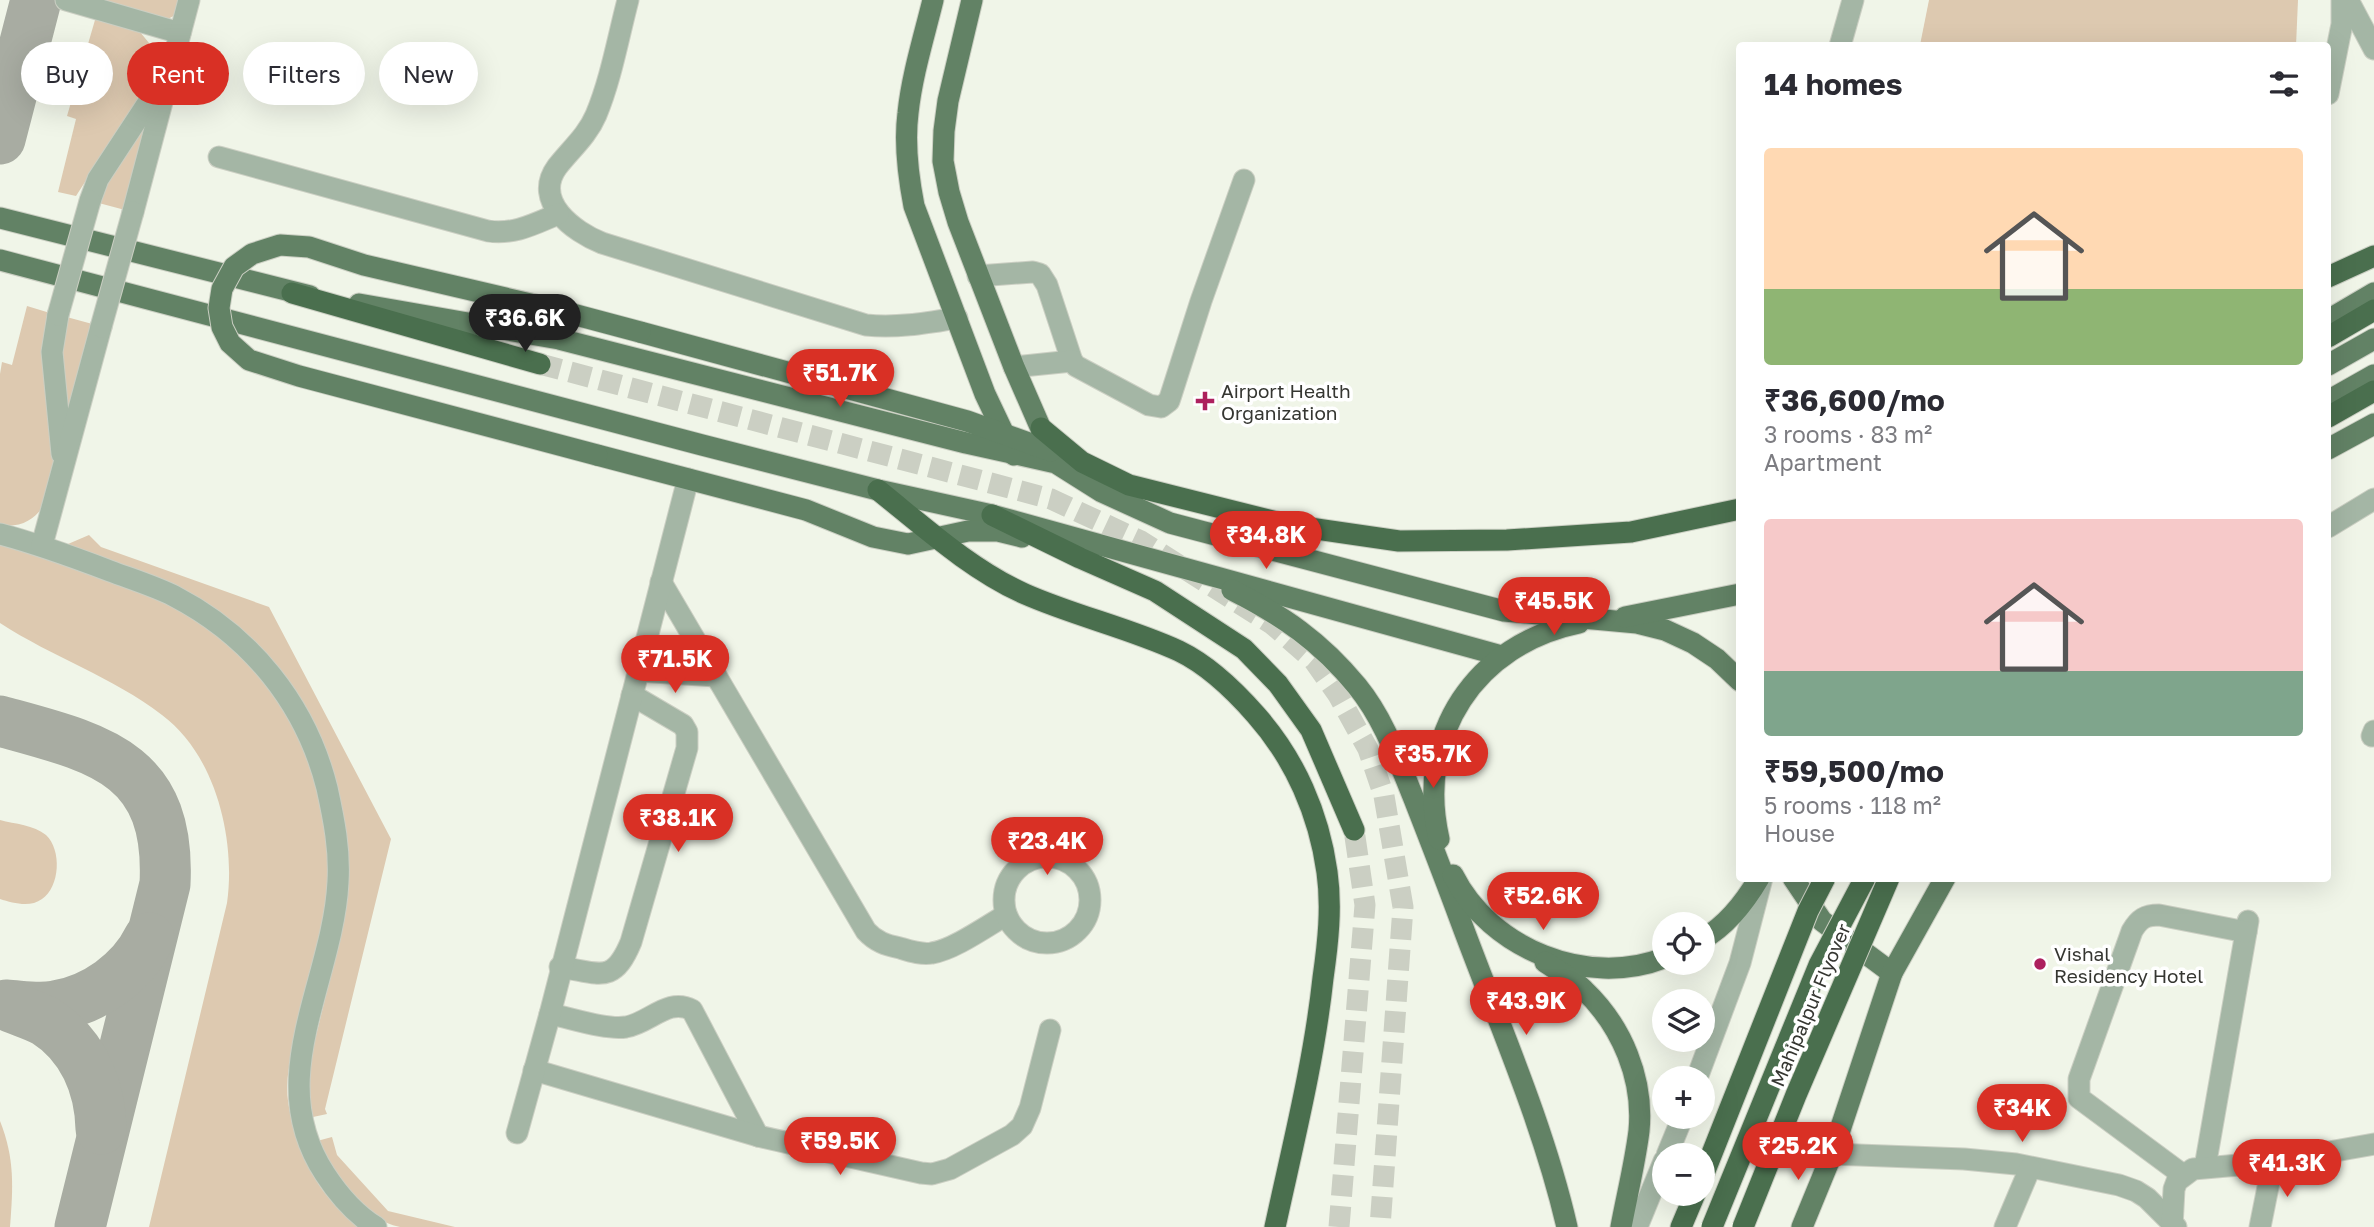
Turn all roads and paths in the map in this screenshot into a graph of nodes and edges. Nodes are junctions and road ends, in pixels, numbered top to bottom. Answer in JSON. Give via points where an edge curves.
{"nodes":[{"id":1,"x":66,"y":0,"type":"edge"},
{"id":2,"x":188,"y":0,"type":"edge"},
{"id":3,"x":628,"y":0,"type":"edge"},
{"id":4,"x":933,"y":0,"type":"edge"},
{"id":5,"x":972,"y":0,"type":"edge"},
{"id":6,"x":1853,"y":0,"type":"edge"},
{"id":7,"x":2342,"y":0,"type":"edge"},
{"id":8,"x":2348,"y":0,"type":"edge"},
{"id":9,"x":180,"y":33,"type":"junction"},
{"id":10,"x":178,"y":42,"type":"edge"},
{"id":11,"x":1841,"y":42,"type":"edge"},
{"id":12,"x":2374,"y":49,"type":"edge"},
{"id":13,"x":2331,"y":79,"type":"edge"},
{"id":14,"x":147,"y":105,"type":"edge"},
{"id":15,"x":161,"y":105,"type":"edge"},
{"id":16,"x":219,"y":157,"type":"dead end"},
{"id":17,"x":1244,"y":180,"type":"dead end"},
{"id":18,"x":558,"y":214,"type":"junction"},
{"id":19,"x":0,"y":218,"type":"edge"},
{"id":20,"x":2374,"y":256,"type":"edge"},
{"id":21,"x":0,"y":260,"type":"edge"},
{"id":22,"x":978,"y":276,"type":"junction"},
{"id":23,"x":2331,"y":276,"type":"edge"},
{"id":24,"x":292,"y":293,"type":"junction"},
{"id":25,"x":2374,"y":293,"type":"edge"},
{"id":26,"x":2374,"y":310,"type":"edge"},
{"id":27,"x":957,"y":318,"type":"junction"},
{"id":28,"x":2331,"y":318,"type":"edge"},
{"id":29,"x":2331,"y":335,"type":"edge"},
{"id":30,"x":2374,"y":339,"type":"edge"},
{"id":31,"x":1072,"y":361,"type":"junction"},
{"id":32,"x":2331,"y":363,"type":"edge"},
{"id":33,"x":540,"y":364,"type":"tunnel mouth"},
{"id":34,"x":1014,"y":367,"type":"junction"},
{"id":35,"x":2374,"y":375,"type":"edge"},
{"id":36,"x":2374,"y":391,"type":"edge"},
{"id":37,"x":2331,"y":399,"type":"edge"},
{"id":38,"x":2331,"y":416,"type":"edge"},
{"id":39,"x":2374,"y":424,"type":"edge"},
{"id":40,"x":1041,"y":428,"type":"junction"},
{"id":41,"x":1004,"y":434,"type":"junction"},
{"id":42,"x":2331,"y":447,"type":"edge"},
{"id":43,"x":1014,"y":455,"type":"junction"},
{"id":44,"x":1053,"y":457,"type":"junction"},
{"id":45,"x":64,"y":466,"type":"junction"},
{"id":46,"x":688,"y":479,"type":"junction"},
{"id":47,"x":878,"y":490,"type":"junction"},
{"id":48,"x":2374,"y":499,"type":"edge"},
{"id":49,"x":1736,"y":510,"type":"edge"},
{"id":50,"x":992,"y":515,"type":"junction"},
{"id":51,"x":2331,"y":525,"type":"edge"},
{"id":52,"x":0,"y":534,"type":"edge"},
{"id":53,"x":938,"y":538,"type":"junction"},
{"id":54,"x":1048,"y":542,"type":"junction"},
{"id":55,"x":42,"y":545,"type":"junction"},
{"id":56,"x":1193,"y":570,"type":"junction"},
{"id":57,"x":661,"y":582,"type":"junction"},
{"id":58,"x":1736,"y":595,"type":"edge"},
{"id":59,"x":1607,"y":621,"type":"junction"},
{"id":60,"x":1502,"y":656,"type":"junction"},
{"id":61,"x":638,"y":671,"type":"junction"},
{"id":62,"x":716,"y":676,"type":"junction"},
{"id":63,"x":1736,"y":677,"type":"edge"},
{"id":64,"x":632,"y":695,"type":"junction"},
{"id":65,"x":1354,"y":830,"type":"tunnel mouth"},
{"id":66,"x":1758,"y":882,"type":"edge"},
{"id":67,"x":1760,"y":882,"type":"edge"},
{"id":68,"x":1796,"y":882,"type":"edge"},
{"id":69,"x":1823,"y":882,"type":"edge"},
{"id":70,"x":1863,"y":882,"type":"edge"},
{"id":71,"x":1887,"y":882,"type":"edge"},
{"id":72,"x":1943,"y":882,"type":"edge"},
{"id":73,"x":1006,"y":915,"type":"junction"},
{"id":74,"x":1715,"y":930,"type":"edge"},
{"id":75,"x":1517,"y":943,"type":"junction"},
{"id":76,"x":1652,"y":961,"type":"edge"},
{"id":77,"x":561,"y":967,"type":"junction"},
{"id":78,"x":1892,"y":973,"type":"junction"},
{"id":79,"x":550,"y":1014,"type":"junction"},
{"id":80,"x":1050,"y":1030,"type":"dead end"},
{"id":81,"x":1701,"y":1066,"type":"edge"},
{"id":82,"x":534,"y":1070,"type":"junction"},
{"id":83,"x":517,"y":1133,"type":"dead end"},
{"id":84,"x":758,"y":1136,"type":"junction"},
{"id":85,"x":2374,"y":1144,"type":"edge"},
{"id":86,"x":1715,"y":1146,"type":"edge"},
{"id":87,"x":1832,"y":1154,"type":"junction"},
{"id":88,"x":2273,"y":1162,"type":"junction"},
{"id":89,"x":2205,"y":1167,"type":"junction"},
{"id":90,"x":2030,"y":1168,"type":"junction"},
{"id":91,"x":2183,"y":1175,"type":"junction"},
{"id":92,"x":1652,"y":1190,"type":"edge"},
{"id":93,"x":1690,"y":1206,"type":"edge"},
{"id":94,"x":2173,"y":1225,"type":"edge"},
{"id":95,"x":376,"y":1227,"type":"edge"},
{"id":96,"x":1275,"y":1227,"type":"edge"},
{"id":97,"x":1567,"y":1227,"type":"edge"},
{"id":98,"x":1621,"y":1227,"type":"edge"},
{"id":99,"x":1637,"y":1227,"type":"edge"},
{"id":100,"x":1681,"y":1227,"type":"edge"},
{"id":101,"x":1712,"y":1227,"type":"edge"},
{"id":102,"x":1743,"y":1227,"type":"edge"},
{"id":103,"x":1802,"y":1227,"type":"edge"},
{"id":104,"x":2005,"y":1227,"type":"edge"},
{"id":105,"x":2260,"y":1227,"type":"edge"}],
"edges":[{"from":1,"to":9,"type":"street"},
{"from":2,"to":9,"type":"street"},
{"from":3,"to":18,"type":"street","via":[[592,125],[550,183]]},
{"from":4,"to":27,"type":"main road","via":[[908,113],[908,175],[921,229]]},
{"from":5,"to":22,"type":"main road","via":[[948,101],[943,161]]},
{"from":6,"to":11,"type":"street"},
{"from":7,"to":13,"type":"street"},
{"from":8,"to":12,"type":"street"},
{"from":9,"to":10,"type":"street"},
{"from":14,"to":45,"type":"street","bridge":true,"via":[[98,179],[58,315],[51,352]]},
{"from":15,"to":45,"type":"street","bridge":true},
{"from":16,"to":18,"type":"street","via":[[488,231],[524,229]]},
{"from":17,"to":31,"type":"street","via":[[1166,405],[1149,405]]},
{"from":18,"to":27,"type":"street","via":[[601,243],[866,325],[890,327]]},
{"from":19,"to":24,"type":"main road"},
{"from":20,"to":23,"type":"highway"},
{"from":21,"to":47,"type":"main road"},
{"from":22,"to":31,"type":"street","via":[[1040,274]]},
{"from":22,"to":34,"type":"main road"},
{"from":24,"to":33,"type":"highway"},
{"from":24,"to":43,"type":"main road","via":[[559,339]]},
{"from":25,"to":28,"type":"main road"},
{"from":26,"to":29,"type":"highway"},
{"from":27,"to":41,"type":"main road"},
{"from":30,"to":32,"type":"main road"},
{"from":31,"to":34,"type":"street"},
{"from":34,"to":40,"type":"main road"},
{"from":35,"to":37,"type":"main road"},
{"from":36,"to":38,"type":"highway"},
{"from":39,"to":42,"type":"main road"},
{"from":40,"to":44,"type":"main road"},
{"from":40,"to":49,"type":"highway","via":[[1082,462],[1129,485],[1289,525],[1399,541],[1631,532]]},
{"from":41,"to":43,"type":"main road"},
{"from":41,"to":44,"type":"main road"},
{"from":41,"to":46,"type":"main road","bridge":true,"via":[[640,332],[363,265],[309,247],[280,245],[252,254],[234,267],[222,289],[222,327],[230,343],[249,360]]},
{"from":43,"to":44,"type":"main road"},
{"from":44,"to":59,"type":"main road","via":[[1102,492],[1170,523],[1504,611]]},
{"from":45,"to":55,"type":"street"},
{"from":46,"to":53,"type":"main road","via":[[806,510],[873,537],[908,544]]},
{"from":46,"to":57,"type":"street"},
{"from":47,"to":50,"type":"main road"},
{"from":47,"to":53,"type":"highway"},
{"from":48,"to":51,"type":"street"},
{"from":50,"to":54,"type":"highway"},
{"from":50,"to":56,"type":"main road"},
{"from":52,"to":55,"type":"street"},
{"from":53,"to":54,"type":"main road","via":[[998,531]]},
{"from":53,"to":96,"type":"highway","via":[[1023,593],[1180,652],[1242,700],[1290,762],[1320,835],[1329,912],[1318,1027]]},
{"from":54,"to":65,"type":"highway","via":[[1155,591],[1244,649],[1278,684],[1311,730]]},
{"from":55,"to":95,"type":"street","via":[[172,595],[224,627],[277,682],[310,736],[336,831],[338,883],[300,1065],[298,1096],[305,1133],[320,1167],[345,1202]]},
{"from":56,"to":60,"type":"main road"},
{"from":56,"to":97,"type":"main road","via":[[1276,613],[1319,645],[1358,687],[1388,736],[1540,1135]]},
{"from":57,"to":61,"type":"street"},
{"from":57,"to":62,"type":"street"},
{"from":58,"to":59,"type":"main road"},
{"from":59,"to":60,"type":"main road","via":[[1541,634]]},
{"from":59,"to":63,"type":"main road","via":[[1665,630],[1693,643]]},
{"from":60,"to":75,"type":"main road","via":[[1469,688],[1447,727],[1434,770],[1433,804],[1438,837],[1458,884],[1474,907]]},
{"from":61,"to":62,"type":"street"},
{"from":61,"to":64,"type":"street"},
{"from":62,"to":73,"type":"street","via":[[873,939],[931,954]]},
{"from":64,"to":77,"type":"street"},
{"from":64,"to":77,"type":"street","via":[[683,725],[687,748],[624,959],[617,968],[600,974]]},
{"from":66,"to":74,"type":"main road","via":[[1731,918]]},
{"from":67,"to":81,"type":"street","via":[[1740,963]]},
{"from":68,"to":78,"type":"main road","via":[[1822,921]]},
{"from":69,"to":86,"type":"highway","name":"Mahipalpur Flyover","bridge":true},
{"from":70,"to":101,"type":"highway","bridge":true,"via":[[1819,965]]},
{"from":71,"to":102,"type":"highway","name":"Mahipalpur Flyover","bridge":true},
{"from":72,"to":78,"type":"main road"},
{"from":73,"to":73,"type":"street","via":[[1007,884],[1016,869],[1030,860],[1064,859],[1088,883],[1088,916],[1065,940],[1031,941]]},
{"from":75,"to":76,"type":"main road","via":[[1543,956],[1599,968]]},
{"from":75,"to":98,"type":"main road","via":[[1583,988],[1616,1029],[1628,1053],[1639,1105],[1639,1131]]},
{"from":77,"to":79,"type":"street"},
{"from":78,"to":87,"type":"main road"},
{"from":79,"to":82,"type":"street"},
{"from":79,"to":84,"type":"street","via":[[618,1028],[640,1023],[671,1006],[692,1010]]},
{"from":80,"to":84,"type":"street","via":[[1027,1119],[1018,1131],[940,1172],[921,1173]]},
{"from":82,"to":83,"type":"street"},
{"from":82,"to":84,"type":"street"},
{"from":85,"to":88,"type":"street"},
{"from":87,"to":90,"type":"street","via":[[1964,1159]]},
{"from":87,"to":103,"type":"main road"},
{"from":88,"to":89,"type":"street"},
{"from":88,"to":105,"type":"street"},
{"from":89,"to":91,"type":"street"},
{"from":89,"to":91,"type":"street","via":[[2247,925],[2148,915],[2138,920],[2132,931],[2079,1079],[2079,1098]]},
{"from":90,"to":94,"type":"street","via":[[2136,1191]]},
{"from":90,"to":104,"type":"street"},
{"from":91,"to":94,"type":"street","via":[[2174,1189]]},
{"from":92,"to":99,"type":"street"},
{"from":93,"to":100,"type":"highway"}]}
